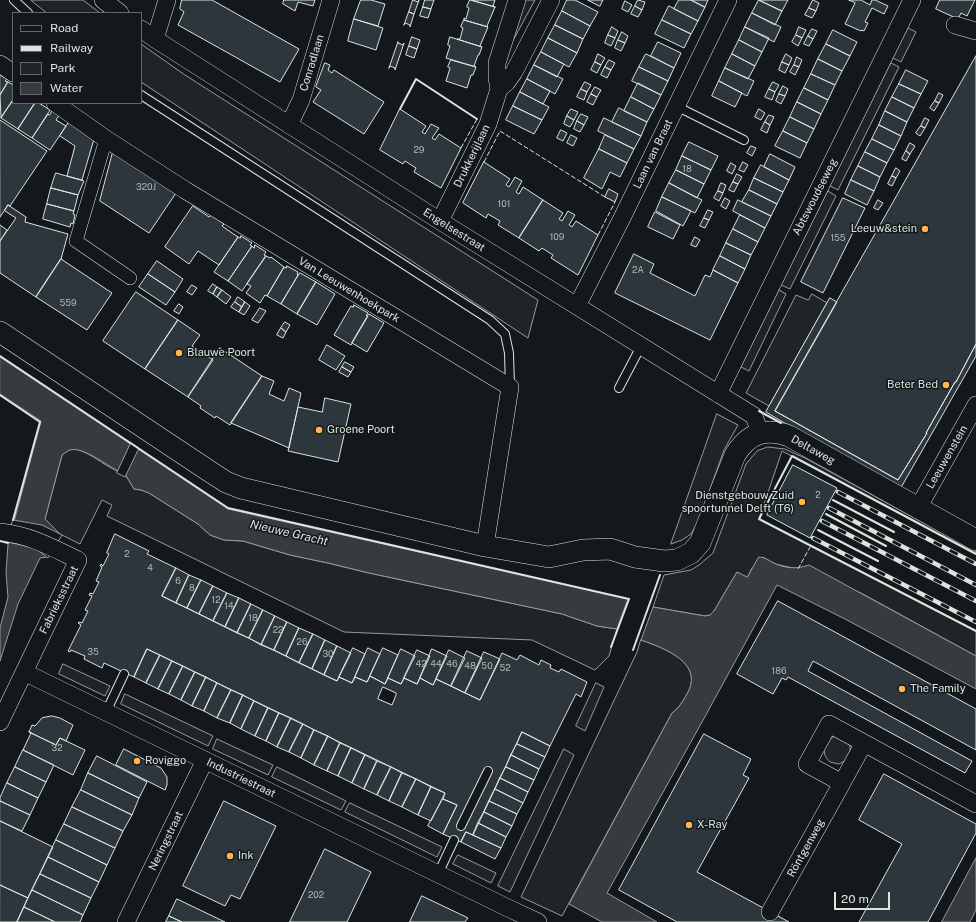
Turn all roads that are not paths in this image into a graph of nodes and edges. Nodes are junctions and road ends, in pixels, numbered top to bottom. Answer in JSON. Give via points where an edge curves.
{"nodes":[{"id":1,"x":14,"y":0,"type":"edge"},
{"id":2,"x":103,"y":0,"type":"edge"},
{"id":3,"x":167,"y":0,"type":"edge"},
{"id":4,"x":331,"y":0,"type":"edge"},
{"id":5,"x":517,"y":0,"type":"edge"},
{"id":6,"x":551,"y":0,"type":"edge"},
{"id":7,"x":728,"y":0,"type":"edge"},
{"id":8,"x":912,"y":0,"type":"edge"},
{"id":9,"x":27,"y":12,"type":"edge"},
{"id":10,"x":119,"y":12,"type":"edge"},
{"id":11,"x":955,"y":25,"type":"dead end"},
{"id":12,"x":142,"y":30,"type":"edge"},
{"id":13,"x":976,"y":31,"type":"edge"},
{"id":14,"x":154,"y":39,"type":"junction"},
{"id":15,"x":0,"y":64,"type":"edge"},
{"id":16,"x":12,"y":72,"type":"edge"},
{"id":17,"x":499,"y":89,"type":"junction"},
{"id":18,"x":142,"y":96,"type":"edge"},
{"id":19,"x":56,"y":104,"type":"edge"},
{"id":20,"x":676,"y":106,"type":"junction"},
{"id":21,"x":289,"y":125,"type":"junction"},
{"id":22,"x":106,"y":139,"type":"junction"},
{"id":23,"x":744,"y":140,"type":"dead end"},
{"id":24,"x":440,"y":221,"type":"junction"},
{"id":25,"x":130,"y":278,"type":"dead end"},
{"id":26,"x":577,"y":306,"type":"junction"},
{"id":27,"x":0,"y":332,"type":"edge"},
{"id":28,"x":641,"y":346,"type":"junction"},
{"id":29,"x":510,"y":387,"type":"junction"},
{"id":30,"x":619,"y":388,"type":"dead end"},
{"id":31,"x":718,"y":394,"type":"junction"},
{"id":32,"x":976,"y":405,"type":"edge"},
{"id":33,"x":760,"y":433,"type":"junction"},
{"id":34,"x":918,"y":508,"type":"junction"},
{"id":35,"x":5,"y":533,"type":"edge"},
{"id":36,"x":976,"y":540,"type":"edge"},
{"id":37,"x":485,"y":546,"type":"junction"},
{"id":38,"x":24,"y":672,"type":"junction"},
{"id":39,"x":124,"y":674,"type":"dead end"},
{"id":40,"x":106,"y":712,"type":"junction"},
{"id":41,"x":0,"y":722,"type":"edge"},
{"id":42,"x":864,"y":743,"type":"junction"},
{"id":43,"x":205,"y":760,"type":"junction"},
{"id":44,"x":488,"y":771,"type":"dead end"},
{"id":45,"x":842,"y":783,"type":"junction"},
{"id":46,"x":976,"y":804,"type":"edge"},
{"id":47,"x":461,"y":826,"type":"dead end"},
{"id":48,"x":454,"y":840,"type":"dead end"},
{"id":49,"x":438,"y":874,"type":"junction"},
{"id":50,"x":770,"y":912,"type":"dead end"},
{"id":51,"x":504,"y":915,"type":"edge"},
{"id":52,"x":126,"y":922,"type":"edge"},
{"id":53,"x":538,"y":922,"type":"edge"}],
"edges":[{"from":1,"to":9,"type":"lane"},
{"from":2,"to":10,"type":"street"},
{"from":3,"to":14,"type":"street"},
{"from":4,"to":21,"type":"street","name":"Conradlaan","via":[[301,100]]},
{"from":5,"to":17,"type":"street","name":"Drukkerijlaan","via":[[497,63]]},
{"from":6,"to":17,"type":"street","name":"Drukkerijlaan","via":[[514,72]]},
{"from":7,"to":20,"type":"street","name":"Laan van Braat"},
{"from":8,"to":31,"type":"street","name":"Abtswoudseweg"},
{"from":11,"to":13,"type":"street"},
{"from":12,"to":14,"type":"street","name":"Engelsestraat"},
{"from":14,"to":21,"type":"street","name":"Engelsestraat"},
{"from":15,"to":16,"type":"street"},
{"from":17,"to":24,"type":"street","name":"Drukkerijlaan","via":[[488,124]]},
{"from":18,"to":29,"type":"lane","via":[[490,320],[505,334],[509,354]]},
{"from":19,"to":22,"type":"street","name":"Van Leeuwenhoekpark"},
{"from":20,"to":23,"type":"lane"},
{"from":20,"to":26,"type":"street","name":"Laan van Braat"},
{"from":21,"to":24,"type":"street","name":"Engelsestraat"},
{"from":22,"to":25,"type":"street","via":[[76,241]]},
{"from":22,"to":29,"type":"street","name":"Van Leeuwenhoekpark","via":[[185,190]]},
{"from":24,"to":26,"type":"street","name":"Engelsestraat"},
{"from":26,"to":28,"type":"street","name":"Engelsestraat"},
{"from":27,"to":37,"type":"street","via":[[226,482],[241,488]]},
{"from":28,"to":30,"type":"lane"},
{"from":28,"to":31,"type":"street","name":"Engelsestraat"},
{"from":29,"to":37,"type":"street"},
{"from":31,"to":33,"type":"street","name":"Engelsestraat","via":[[754,416]]},
{"from":32,"to":34,"type":"street","name":"Leeuwenstein"},
{"from":33,"to":34,"type":"street","name":"Deltaweg","via":[[779,432],[789,436]]},
{"from":33,"to":37,"type":"street","name":"Deltaweg","via":[[741,445],[735,455],[700,543],[691,553],[677,560],[635,557],[610,550],[583,550],[549,557]]},
{"from":34,"to":36,"type":"street","name":"Deltaweg"},
{"from":35,"to":38,"type":"street","name":"Fabrieksstraat","via":[[38,540],[78,560]]},
{"from":38,"to":40,"type":"street","name":"Industriestraat"},
{"from":38,"to":41,"type":"street"},
{"from":39,"to":40,"type":"lane"},
{"from":40,"to":43,"type":"street","name":"Industriestraat"},
{"from":42,"to":45,"type":"street","name":"Röntgenweg"},
{"from":42,"to":45,"type":"street","via":[[829,724],[807,764]]},
{"from":42,"to":46,"type":"street"},
{"from":43,"to":49,"type":"street","name":"Industriestraat"},
{"from":43,"to":52,"type":"street","name":"Neringstraat"},
{"from":44,"to":47,"type":"lane"},
{"from":45,"to":50,"type":"street","name":"Röntgenweg"},
{"from":48,"to":49,"type":"lane"},
{"from":49,"to":51,"type":"street","name":"Industriestraat"},
{"from":51,"to":53,"type":"street","name":"Industriestraat"}]}
